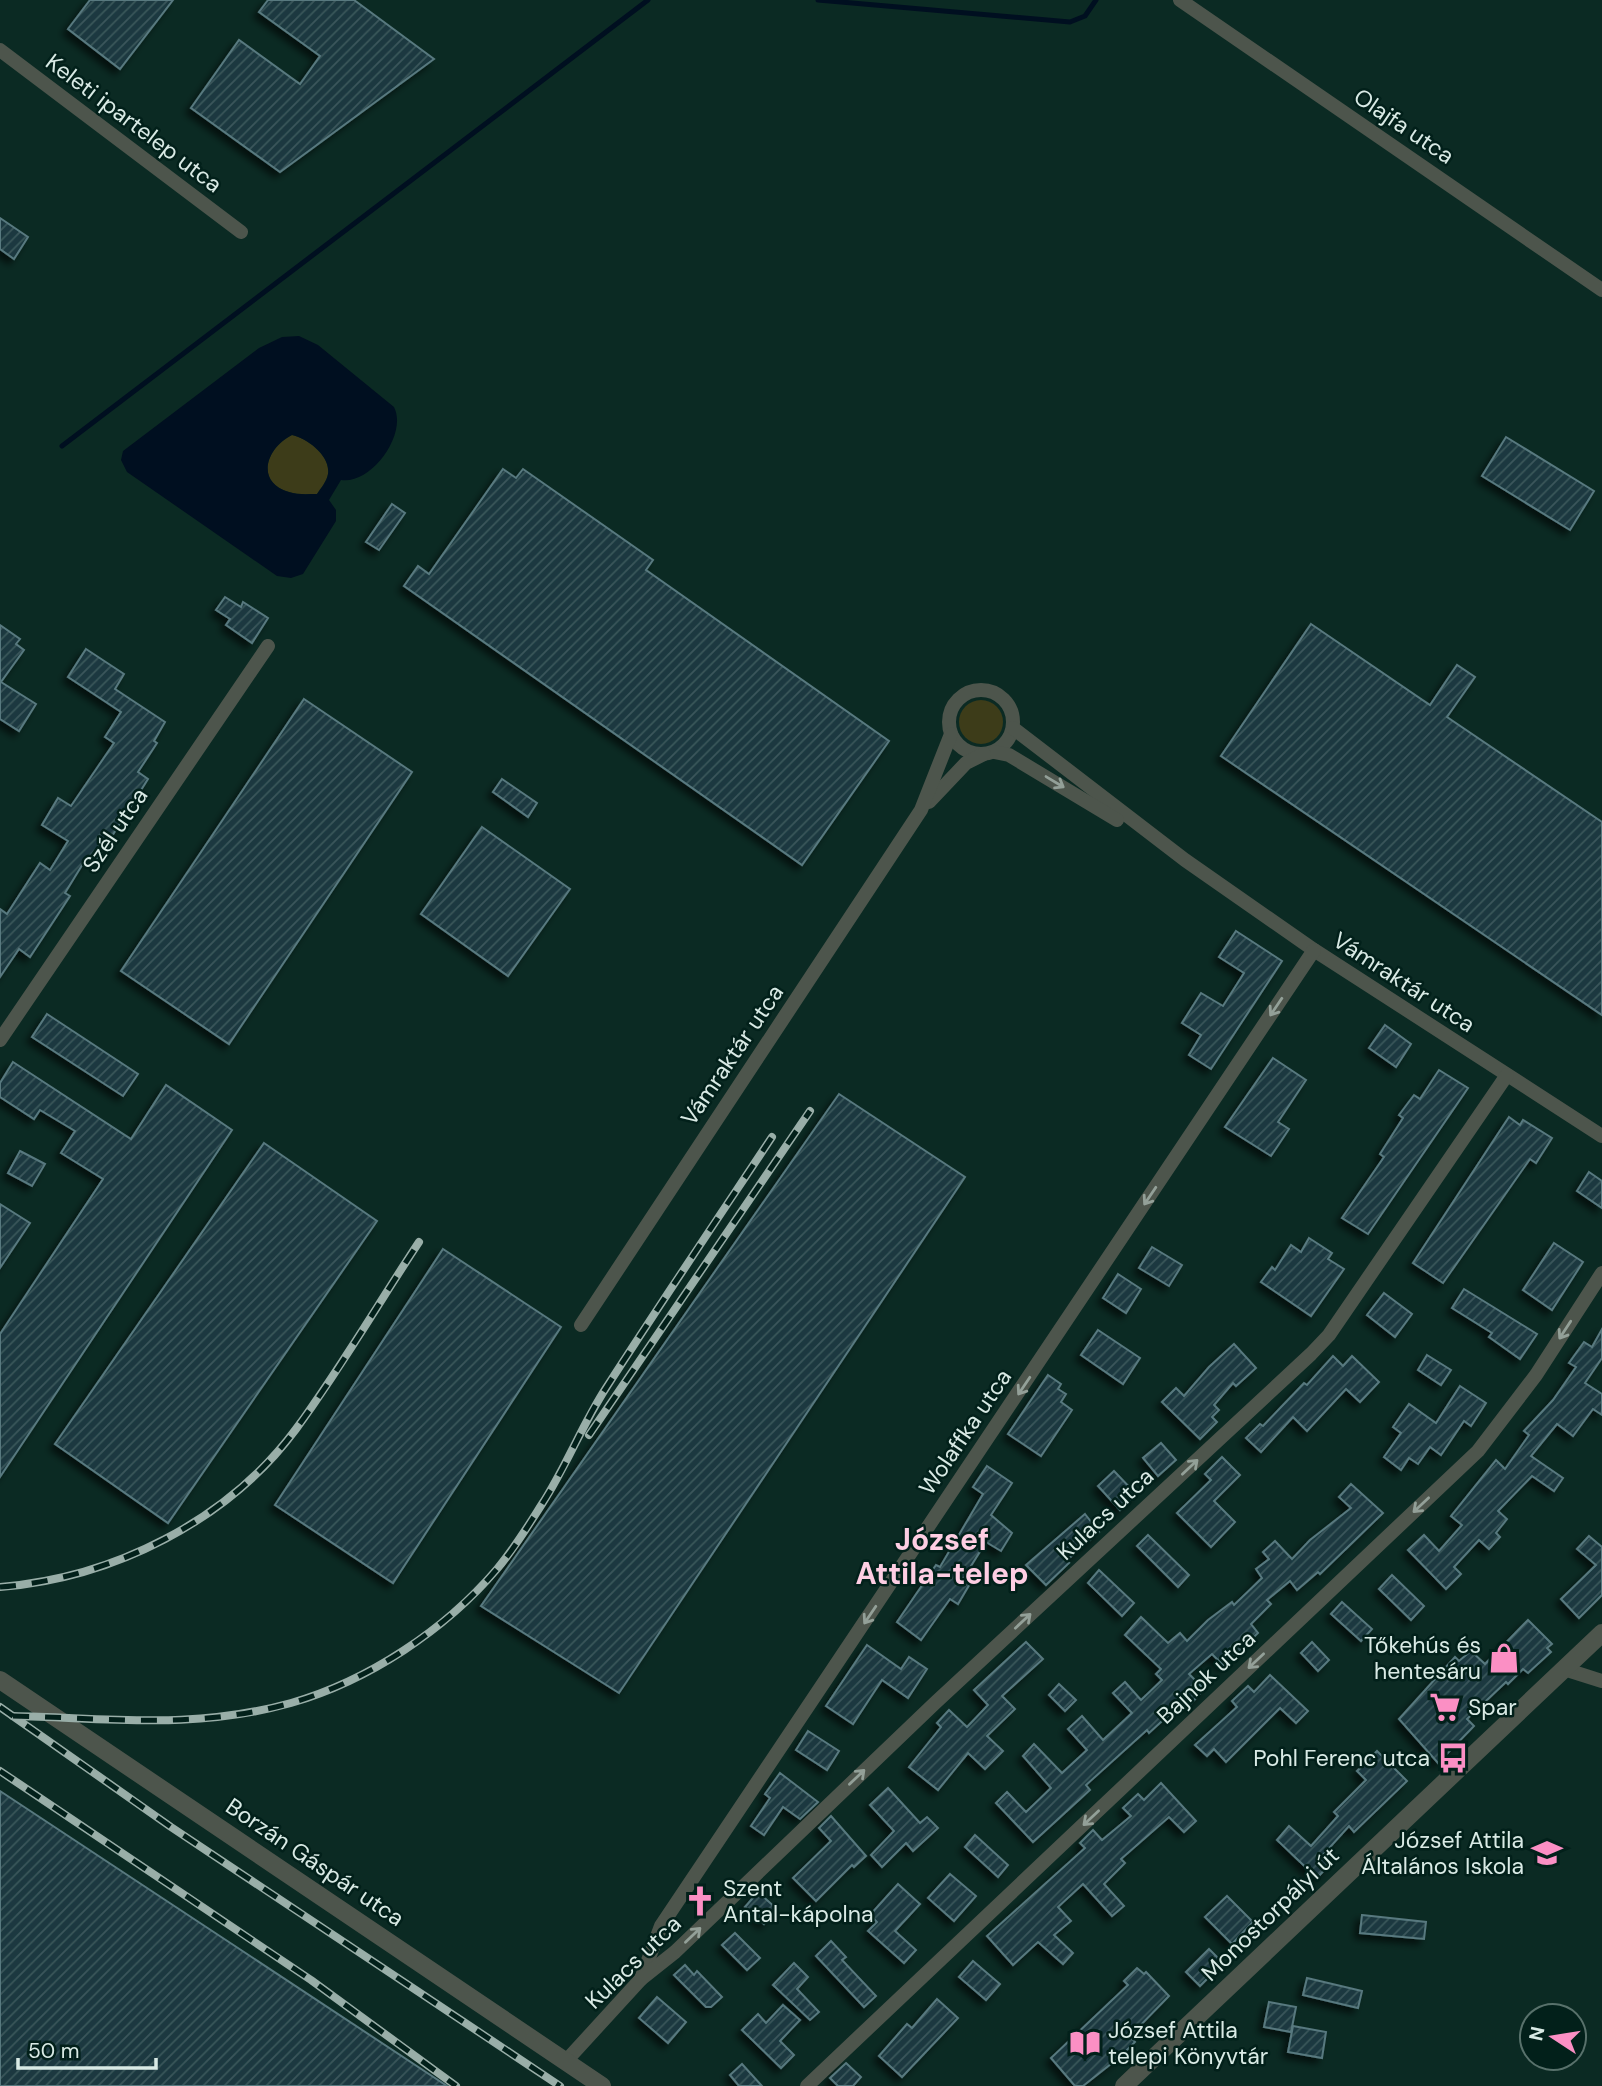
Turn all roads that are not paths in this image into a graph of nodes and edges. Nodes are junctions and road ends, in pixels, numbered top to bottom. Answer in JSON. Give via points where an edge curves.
{"nodes":[{"id":1,"x":1180,"y":0,"type":"edge"},
{"id":2,"x":0,"y":50,"type":"edge"},
{"id":3,"x":241,"y":232,"type":"dead end"},
{"id":4,"x":1602,"y":290,"type":"edge"},
{"id":5,"x":268,"y":646,"type":"dead end"},
{"id":6,"x":1013,"y":728,"type":"junction"},
{"id":7,"x":951,"y":734,"type":"junction"},
{"id":8,"x":989,"y":753,"type":"junction"},
{"id":9,"x":921,"y":810,"type":"junction"},
{"id":10,"x":1185,"y":860,"type":"junction"},
{"id":11,"x":1314,"y":950,"type":"junction"},
{"id":12,"x":0,"y":1040,"type":"edge"},
{"id":13,"x":1507,"y":1076,"type":"junction"},
{"id":14,"x":1602,"y":1136,"type":"edge"},
{"id":15,"x":1602,"y":1273,"type":"edge"},
{"id":16,"x":581,"y":1325,"type":"dead end"},
{"id":17,"x":1602,"y":1633,"type":"edge"},
{"id":18,"x":1564,"y":1669,"type":"junction"},
{"id":19,"x":0,"y":1680,"type":"edge"},
{"id":20,"x":1602,"y":1681,"type":"edge"},
{"id":21,"x":641,"y":1979,"type":"junction"},
{"id":22,"x":566,"y":2061,"type":"junction"},
{"id":23,"x":602,"y":2086,"type":"edge"},
{"id":24,"x":807,"y":2086,"type":"edge"},
{"id":25,"x":1124,"y":2086,"type":"edge"}],
"edges":[{"from":1,"to":4,"type":"street","name":"Olajfa utca"},
{"from":2,"to":3,"type":"street","name":"Keleti ipartelep utca"},
{"from":5,"to":12,"type":"street","name":"Szél utca"},
{"from":6,"to":7,"type":"street","via":[[1004,699],[975,691],[965,694],[951,711]]},
{"from":6,"to":8,"type":"street","via":[[1010,738]]},
{"from":6,"to":10,"type":"street","name":"Vámraktár utca"},
{"from":7,"to":8,"type":"street","via":[[971,753]]},
{"from":7,"to":9,"type":"street","name":"Vámraktár utca"},
{"from":8,"to":9,"type":"street","name":"Vámraktár utca","via":[[966,763]]},
{"from":8,"to":10,"type":"street","name":"Vámraktár utca","one_way":true,"via":[[1009,755]]},
{"from":9,"to":16,"type":"street","name":"Vámraktár utca"},
{"from":10,"to":11,"type":"street","name":"Vámraktár utca"},
{"from":11,"to":13,"type":"street","name":"Vámraktár utca"},
{"from":11,"to":21,"type":"street","name":"Wolaffka utca","one_way":true,"via":[[661,1926]]},
{"from":13,"to":14,"type":"street","name":"Vámraktár utca"},
{"from":21,"to":13,"type":"street","name":"Kulacs utca","one_way":true,"via":[[1311,1354],[1329,1335]]},
{"from":15,"to":24,"type":"street","name":"Bajnok utca","one_way":true,"via":[[1536,1375],[1478,1451]]},
{"from":17,"to":18,"type":"street","name":"Monostorpályi út"},
{"from":18,"to":20,"type":"street"},
{"from":18,"to":25,"type":"street","name":"Monostorpályi út"},
{"from":19,"to":22,"type":"street","name":"Borzán Gáspár utca"},
{"from":21,"to":22,"type":"street","name":"Kulacs utca"},
{"from":22,"to":23,"type":"street","name":"Borzán Gáspár utca"}]}
